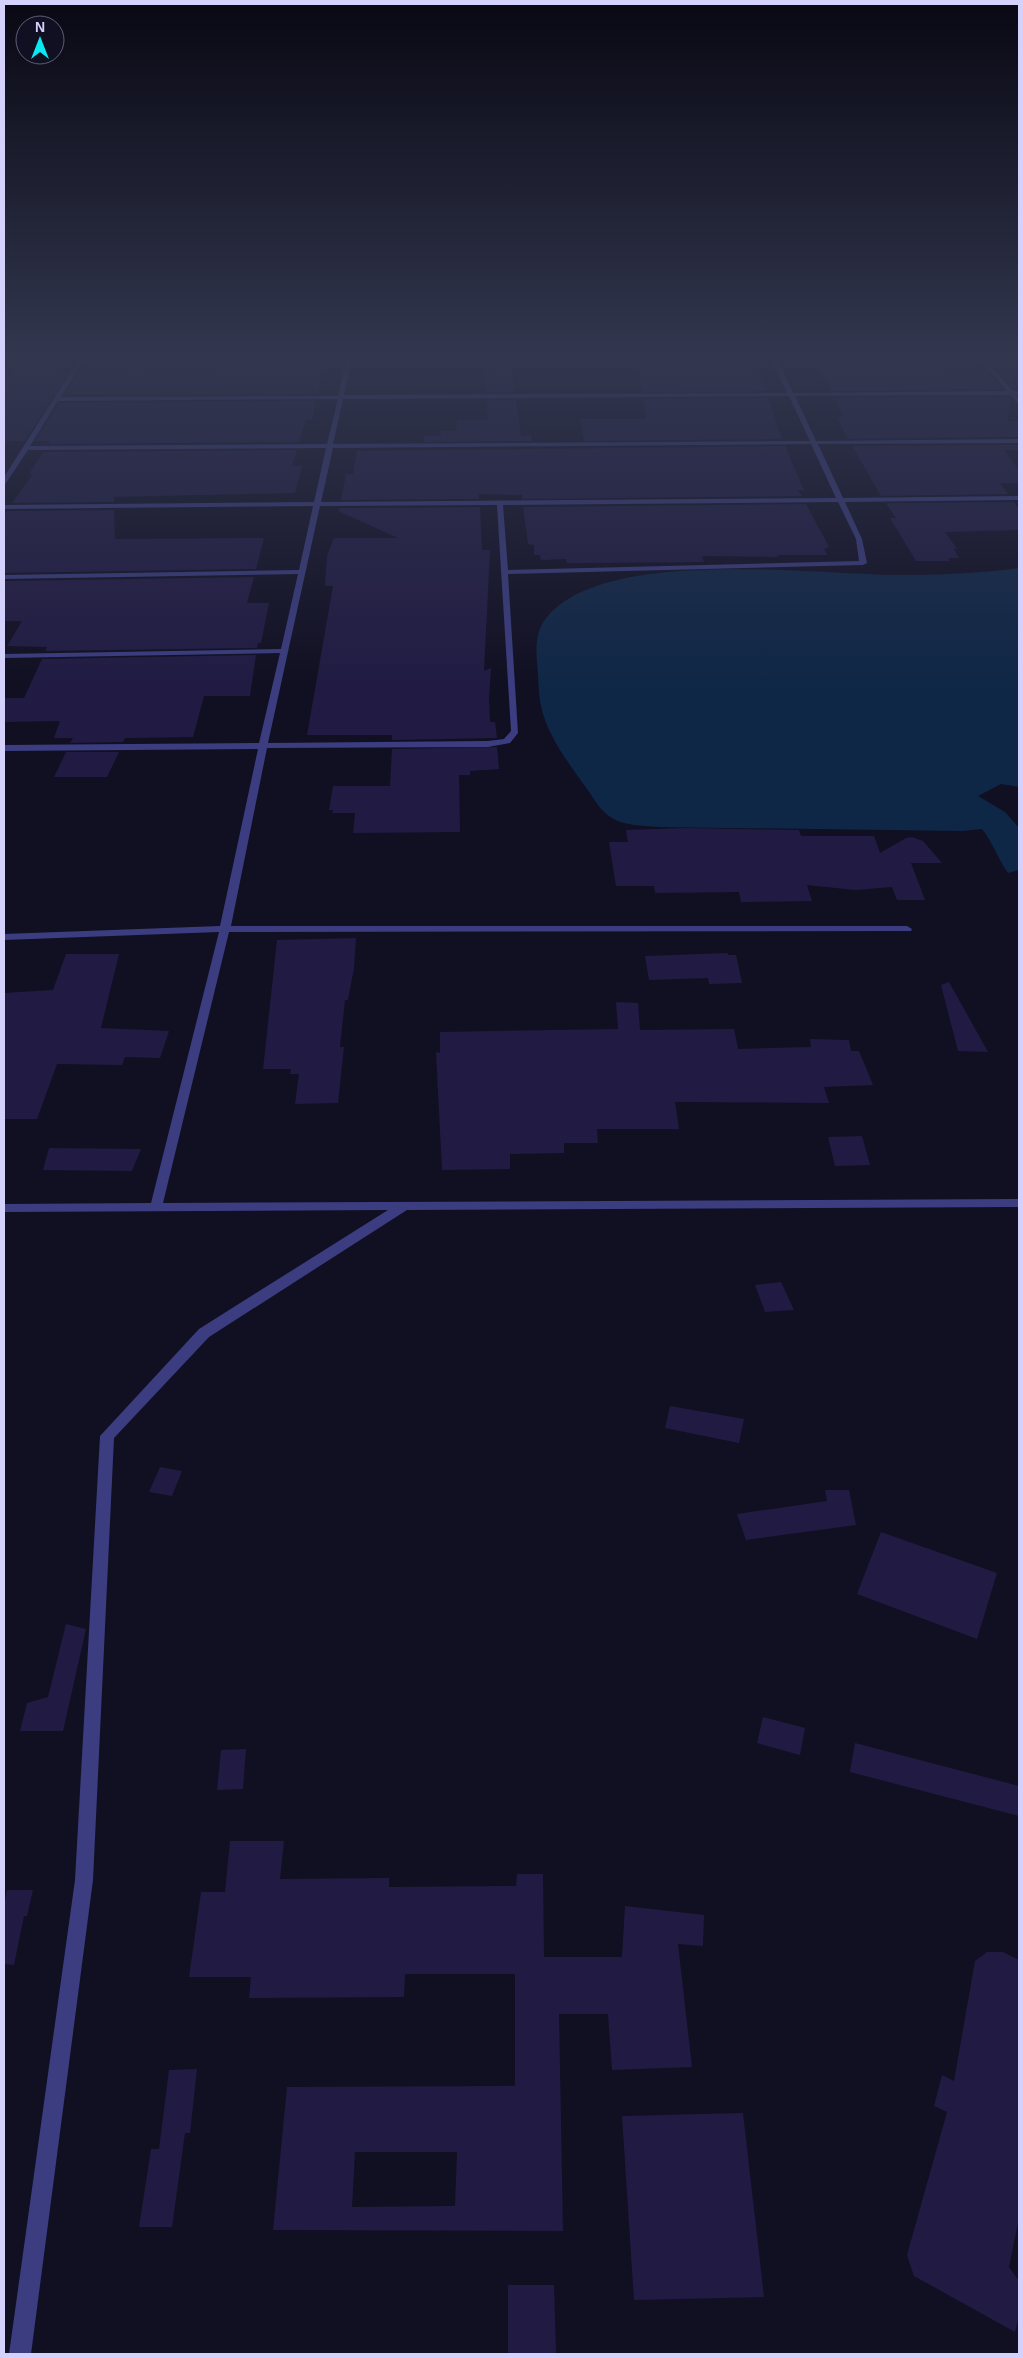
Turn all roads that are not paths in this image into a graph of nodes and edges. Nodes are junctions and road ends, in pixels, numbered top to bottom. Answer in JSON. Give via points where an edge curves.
{"nodes":[{"id":1,"x":14,"y":466,"type":"edge"},
{"id":2,"x":326,"y":466,"type":"edge"},
{"id":3,"x":825,"y":466,"type":"edge"},
{"id":4,"x":4,"y":482,"type":"edge"},
{"id":5,"x":1019,"y":498,"type":"edge"},
{"id":6,"x":841,"y":501,"type":"junction"},
{"id":7,"x":317,"y":503,"type":"junction"},
{"id":8,"x":500,"y":503,"type":"junction"},
{"id":9,"x":4,"y":507,"type":"edge"},
{"id":10,"x":302,"y":572,"type":"junction"},
{"id":11,"x":505,"y":572,"type":"junction"},
{"id":12,"x":4,"y":577,"type":"edge"},
{"id":13,"x":284,"y":651,"type":"junction"},
{"id":14,"x":4,"y":656,"type":"edge"},
{"id":15,"x":262,"y":746,"type":"junction"},
{"id":16,"x":4,"y":748,"type":"edge"},
{"id":17,"x":224,"y":929,"type":"junction"},
{"id":18,"x":907,"y":929,"type":"dead end"},
{"id":19,"x":4,"y":937,"type":"edge"},
{"id":20,"x":1019,"y":1202,"type":"edge"},
{"id":21,"x":404,"y":1206,"type":"junction"},
{"id":22,"x":156,"y":1207,"type":"junction"},
{"id":23,"x":4,"y":1208,"type":"edge"},
{"id":24,"x":20,"y":2354,"type":"edge"}],
"edges":[{"from":1,"to":4,"type":"street"},
{"from":2,"to":7,"type":"street"},
{"from":3,"to":6,"type":"street"},
{"from":5,"to":6,"type":"street"},
{"from":6,"to":8,"type":"street"},
{"from":6,"to":11,"type":"street","via":[[859,539],[863,563]]},
{"from":7,"to":8,"type":"street"},
{"from":7,"to":9,"type":"street"},
{"from":7,"to":10,"type":"street"},
{"from":8,"to":11,"type":"street"},
{"from":10,"to":12,"type":"street"},
{"from":10,"to":13,"type":"street"},
{"from":11,"to":15,"type":"street","via":[[515,731],[506,741],[488,744]]},
{"from":13,"to":14,"type":"street"},
{"from":13,"to":15,"type":"street"},
{"from":15,"to":16,"type":"street"},
{"from":15,"to":17,"type":"street"},
{"from":17,"to":18,"type":"street"},
{"from":17,"to":19,"type":"street"},
{"from":17,"to":22,"type":"street"},
{"from":20,"to":21,"type":"street"},
{"from":21,"to":22,"type":"street"},
{"from":21,"to":24,"type":"street","via":[[204,1333],[107,1436],[84,1880]]},
{"from":22,"to":23,"type":"street"}]}
